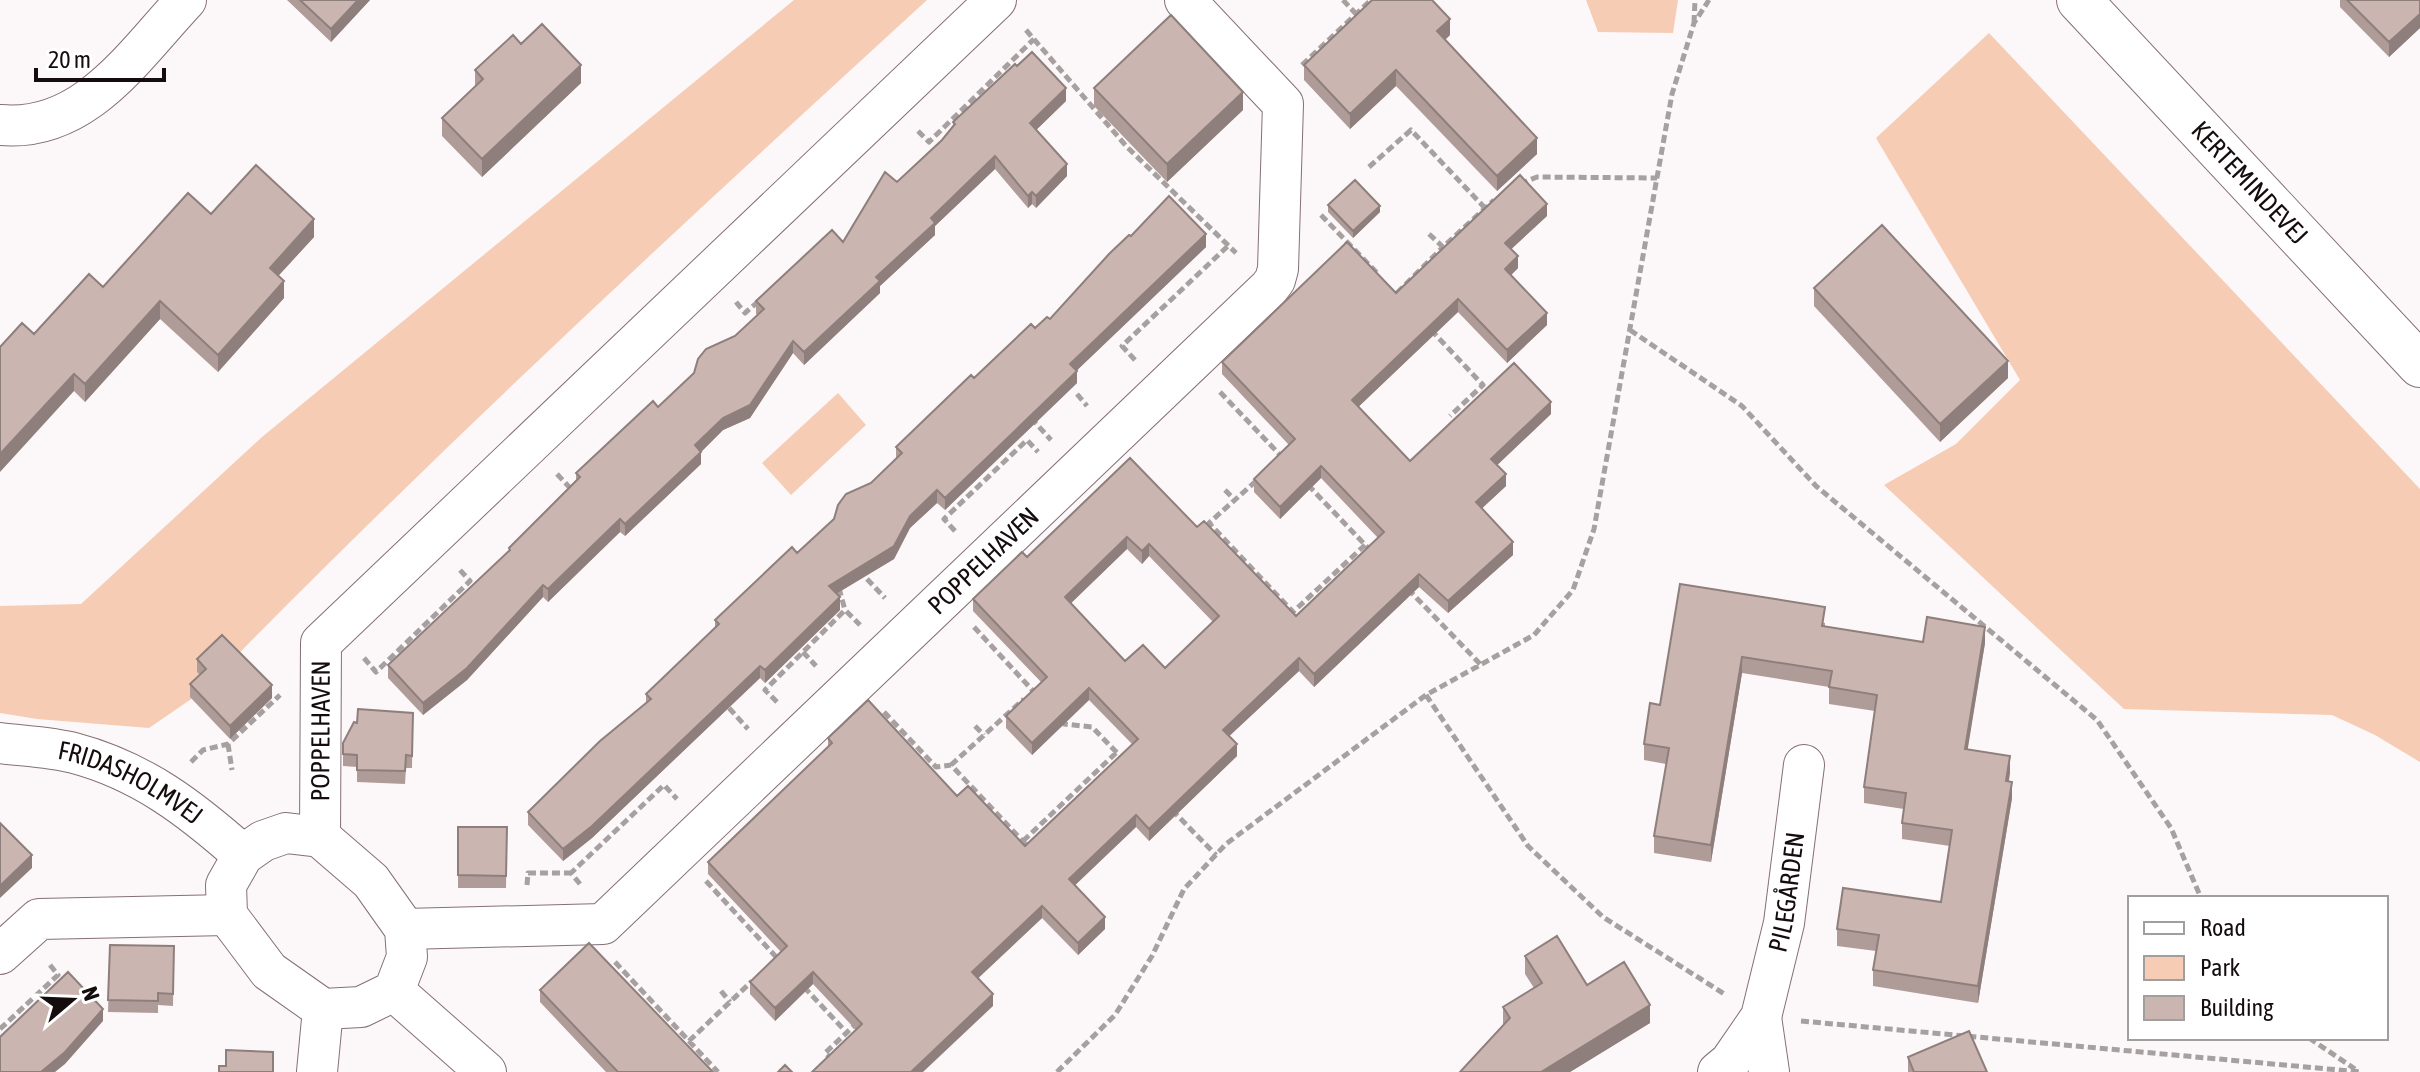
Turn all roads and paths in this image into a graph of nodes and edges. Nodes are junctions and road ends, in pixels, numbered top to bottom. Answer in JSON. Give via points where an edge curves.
{"nodes":[{"id":1,"x":186,"y":0,"type":"edge"},
{"id":2,"x":1185,"y":0,"type":"edge"},
{"id":3,"x":1343,"y":0,"type":"edge"},
{"id":4,"x":1695,"y":0,"type":"edge"},
{"id":5,"x":1709,"y":0,"type":"edge"},
{"id":6,"x":2079,"y":0,"type":"edge"},
{"id":7,"x":1006,"y":10,"type":"edge"},
{"id":8,"x":1356,"y":14,"type":"edge"},
{"id":9,"x":1694,"y":23,"type":"junction"},
{"id":10,"x":1034,"y":39,"type":"junction"},
{"id":11,"x":890,"y":102,"type":"junction"},
{"id":12,"x":0,"y":125,"type":"edge"},
{"id":13,"x":1369,"y":167,"type":"dead end"},
{"id":14,"x":1657,"y":178,"type":"junction"},
{"id":15,"x":1508,"y":191,"type":"edge"},
{"id":16,"x":1496,"y":199,"type":"edge"},
{"id":17,"x":1484,"y":207,"type":"junction"},
{"id":18,"x":1280,"y":212,"type":"junction"},
{"id":19,"x":1429,"y":234,"type":"dead end"},
{"id":20,"x":1229,"y":245,"type":"junction"},
{"id":21,"x":1443,"y":247,"type":"junction"},
{"id":22,"x":1269,"y":288,"type":"junction"},
{"id":23,"x":1396,"y":294,"type":"junction"},
{"id":24,"x":1407,"y":305,"type":"edge"},
{"id":25,"x":1429,"y":328,"type":"edge"},
{"id":26,"x":1630,"y":330,"type":"junction"},
{"id":27,"x":1191,"y":363,"type":"junction"},
{"id":28,"x":2420,"y":365,"type":"edge"},
{"id":29,"x":1163,"y":390,"type":"junction"},
{"id":30,"x":1450,"y":416,"type":"dead end"},
{"id":31,"x":1292,"y":468,"type":"edge"},
{"id":32,"x":1258,"y":479,"type":"edge"},
{"id":33,"x":1303,"y":479,"type":"edge"},
{"id":34,"x":1225,"y":490,"type":"dead end"},
{"id":35,"x":1235,"y":500,"type":"junction"},
{"id":36,"x":1365,"y":545,"type":"junction"},
{"id":37,"x":1376,"y":556,"type":"edge"},
{"id":38,"x":835,"y":575,"type":"edge"},
{"id":39,"x":867,"y":579,"type":"edge"},
{"id":40,"x":1407,"y":589,"type":"edge"},
{"id":41,"x":879,"y":591,"type":"dead end"},
{"id":42,"x":946,"y":597,"type":"junction"},
{"id":43,"x":845,"y":610,"type":"dead end"},
{"id":44,"x":322,"y":655,"type":"junction"},
{"id":45,"x":1482,"y":666,"type":"junction"},
{"id":46,"x":856,"y":683,"type":"junction"},
{"id":47,"x":1033,"y":691,"type":"junction"},
{"id":48,"x":1426,"y":695,"type":"junction"},
{"id":49,"x":1043,"y":702,"type":"edge"},
{"id":50,"x":1054,"y":713,"type":"edge"},
{"id":51,"x":975,"y":726,"type":"dead end"},
{"id":52,"x":984,"y":735,"type":"junction"},
{"id":53,"x":0,"y":743,"type":"edge"},
{"id":54,"x":228,"y":744,"type":"junction"},
{"id":55,"x":1117,"y":752,"type":"junction"},
{"id":56,"x":1128,"y":764,"type":"edge"},
{"id":57,"x":951,"y":765,"type":"junction"},
{"id":58,"x":1804,"y":765,"type":"dead end"},
{"id":59,"x":232,"y":770,"type":"dead end"},
{"id":60,"x":162,"y":791,"type":"junction"},
{"id":61,"x":1172,"y":809,"type":"edge"},
{"id":62,"x":320,"y":837,"type":"junction"},
{"id":63,"x":1023,"y":841,"type":"junction"},
{"id":64,"x":679,"y":851,"type":"junction"},
{"id":65,"x":1033,"y":852,"type":"edge"},
{"id":66,"x":243,"y":855,"type":"junction"},
{"id":67,"x":1216,"y":855,"type":"junction"},
{"id":68,"x":2200,"y":896,"type":"edge"},
{"id":69,"x":227,"y":915,"type":"junction"},
{"id":70,"x":579,"y":924,"type":"junction"},
{"id":71,"x":405,"y":929,"type":"junction"},
{"id":72,"x":788,"y":948,"type":"edge"},
{"id":73,"x":0,"y":954,"type":"edge"},
{"id":74,"x":778,"y":958,"type":"junction"},
{"id":75,"x":768,"y":967,"type":"edge"},
{"id":76,"x":788,"y":968,"type":"edge"},
{"id":77,"x":759,"y":975,"type":"edge"},
{"id":78,"x":798,"y":979,"type":"edge"},
{"id":79,"x":394,"y":991,"type":"junction"},
{"id":80,"x":721,"y":991,"type":"dead end"},
{"id":81,"x":730,"y":1002,"type":"junction"},
{"id":82,"x":323,"y":1009,"type":"junction"},
{"id":83,"x":867,"y":1013,"type":"edge"},
{"id":84,"x":1761,"y":1017,"type":"junction"},
{"id":85,"x":847,"y":1033,"type":"junction"},
{"id":86,"x":2312,"y":1040,"type":"edge"},
{"id":87,"x":689,"y":1041,"type":"junction"},
{"id":88,"x":835,"y":1062,"type":"edge"},
{"id":89,"x":2359,"y":1071,"type":"edge"},
{"id":90,"x":317,"y":1072,"type":"edge"},
{"id":91,"x":486,"y":1072,"type":"edge"},
{"id":92,"x":718,"y":1072,"type":"edge"},
{"id":93,"x":1057,"y":1072,"type":"edge"},
{"id":94,"x":1718,"y":1072,"type":"edge"},
{"id":95,"x":1769,"y":1072,"type":"edge"}],
"edges":[{"from":1,"to":12,"type":"street","via":[[97,96],[62,117]]},
{"from":2,"to":18,"type":"street","via":[[1283,104]]},
{"from":3,"to":8,"type":"path"},
{"from":4,"to":9,"type":"path"},
{"from":5,"to":9,"type":"path"},
{"from":6,"to":28,"type":"main road","name":"KERTEMINDEVEJ"},
{"from":7,"to":10,"type":"path"},
{"from":7,"to":11,"type":"street","name":"POPPELHAVEN"},
{"from":9,"to":14,"type":"path","via":[[1672,94]]},
{"from":10,"to":11,"type":"path","via":[[929,142]]},
{"from":10,"to":20,"type":"path","via":[[1127,147]]},
{"from":11,"to":44,"type":"street","name":"POPPELHAVEN","via":[[321,643]]},
{"from":13,"to":17,"type":"path","via":[[1411,130]]},
{"from":14,"to":15,"type":"path","via":[[1537,177]]},
{"from":14,"to":26,"type":"path"},
{"from":16,"to":17,"type":"path"},
{"from":17,"to":21,"type":"path"},
{"from":18,"to":22,"type":"street","via":[[1278,269]]},
{"from":18,"to":23,"type":"path","via":[[1323,215]]},
{"from":19,"to":21,"type":"path"},
{"from":20,"to":22,"type":"path"},
{"from":20,"to":29,"type":"path","via":[[1122,346]]},
{"from":21,"to":23,"type":"path"},
{"from":22,"to":27,"type":"street","name":"POPPELHAVEN"},
{"from":23,"to":24,"type":"path"},
{"from":25,"to":30,"type":"path","via":[[1483,385]]},
{"from":26,"to":45,"type":"path","via":[[1594,529],[1573,590],[1534,635]]},
{"from":26,"to":68,"type":"path","via":[[1742,406],[1816,486],[2097,720],[2171,828]]},
{"from":27,"to":29,"type":"street","name":"POPPELHAVEN"},
{"from":27,"to":31,"type":"path"},
{"from":29,"to":42,"type":"street","name":"POPPELHAVEN"},
{"from":32,"to":35,"type":"path"},
{"from":33,"to":36,"type":"path"},
{"from":34,"to":35,"type":"path"},
{"from":35,"to":36,"type":"path","via":[[1209,523],[1293,612]]},
{"from":36,"to":37,"type":"path"},
{"from":38,"to":43,"type":"path"},
{"from":39,"to":41,"type":"path"},
{"from":40,"to":45,"type":"path"},
{"from":42,"to":46,"type":"street","name":"POPPELHAVEN"},
{"from":42,"to":47,"type":"path"},
{"from":44,"to":54,"type":"path"},
{"from":44,"to":62,"type":"street","name":"POPPELHAVEN"},
{"from":45,"to":48,"type":"path"},
{"from":46,"to":57,"type":"path","via":[[936,767]]},
{"from":46,"to":64,"type":"street","name":"POPPELHAVEN"},
{"from":47,"to":49,"type":"path"},
{"from":47,"to":52,"type":"path"},
{"from":48,"to":67,"type":"path"},
{"from":48,"to":84,"type":"path","via":[[1528,846],[1603,917]]},
{"from":50,"to":55,"type":"path","via":[[1064,724],[1092,727]]},
{"from":51,"to":52,"type":"path"},
{"from":52,"to":57,"type":"path"},
{"from":53,"to":60,"type":"street","name":"FRIDASHOLMVEJ","via":[[73,753],[141,777]]},
{"from":54,"to":59,"type":"path"},
{"from":54,"to":60,"type":"path","via":[[203,750]]},
{"from":55,"to":56,"type":"path"},
{"from":55,"to":63,"type":"path"},
{"from":57,"to":63,"type":"path"},
{"from":58,"to":84,"type":"street","name":"PILEGÅRDEN","via":[[1784,923]]},
{"from":60,"to":66,"type":"street","name":"FRIDASHOLMVEJ"},
{"from":61,"to":67,"type":"path"},
{"from":62,"to":66,"type":"street","via":[[286,833]]},
{"from":62,"to":71,"type":"street","via":[[371,881]]},
{"from":63,"to":65,"type":"path"},
{"from":64,"to":70,"type":"street","name":"POPPELHAVEN","via":[[603,924]]},
{"from":64,"to":74,"type":"path"},
{"from":66,"to":69,"type":"street","via":[[226,885]]},
{"from":67,"to":93,"type":"path","via":[[1184,889],[1152,956],[1115,1015]]},
{"from":69,"to":73,"type":"street","via":[[39,919]]},
{"from":69,"to":82,"type":"street","via":[[269,971]]},
{"from":70,"to":71,"type":"street","name":"POPPELHAVEN"},
{"from":70,"to":87,"type":"path"},
{"from":71,"to":79,"type":"street","via":[[407,957]]},
{"from":72,"to":74,"type":"path"},
{"from":74,"to":75,"type":"path"},
{"from":74,"to":76,"type":"path"},
{"from":77,"to":81,"type":"path"},
{"from":78,"to":85,"type":"path"},
{"from":79,"to":82,"type":"street","via":[[361,1007]]},
{"from":79,"to":91,"type":"street"},
{"from":80,"to":81,"type":"path"},
{"from":81,"to":87,"type":"path"},
{"from":82,"to":90,"type":"street"},
{"from":83,"to":85,"type":"path"},
{"from":84,"to":89,"type":"path"},
{"from":84,"to":94,"type":"street","name":"PILEGÅRDEN"},
{"from":84,"to":95,"type":"street","name":"PILEGÅRDEN"},
{"from":85,"to":88,"type":"path","via":[[825,1053]]},
{"from":86,"to":89,"type":"path"},
{"from":87,"to":92,"type":"path"}]}
